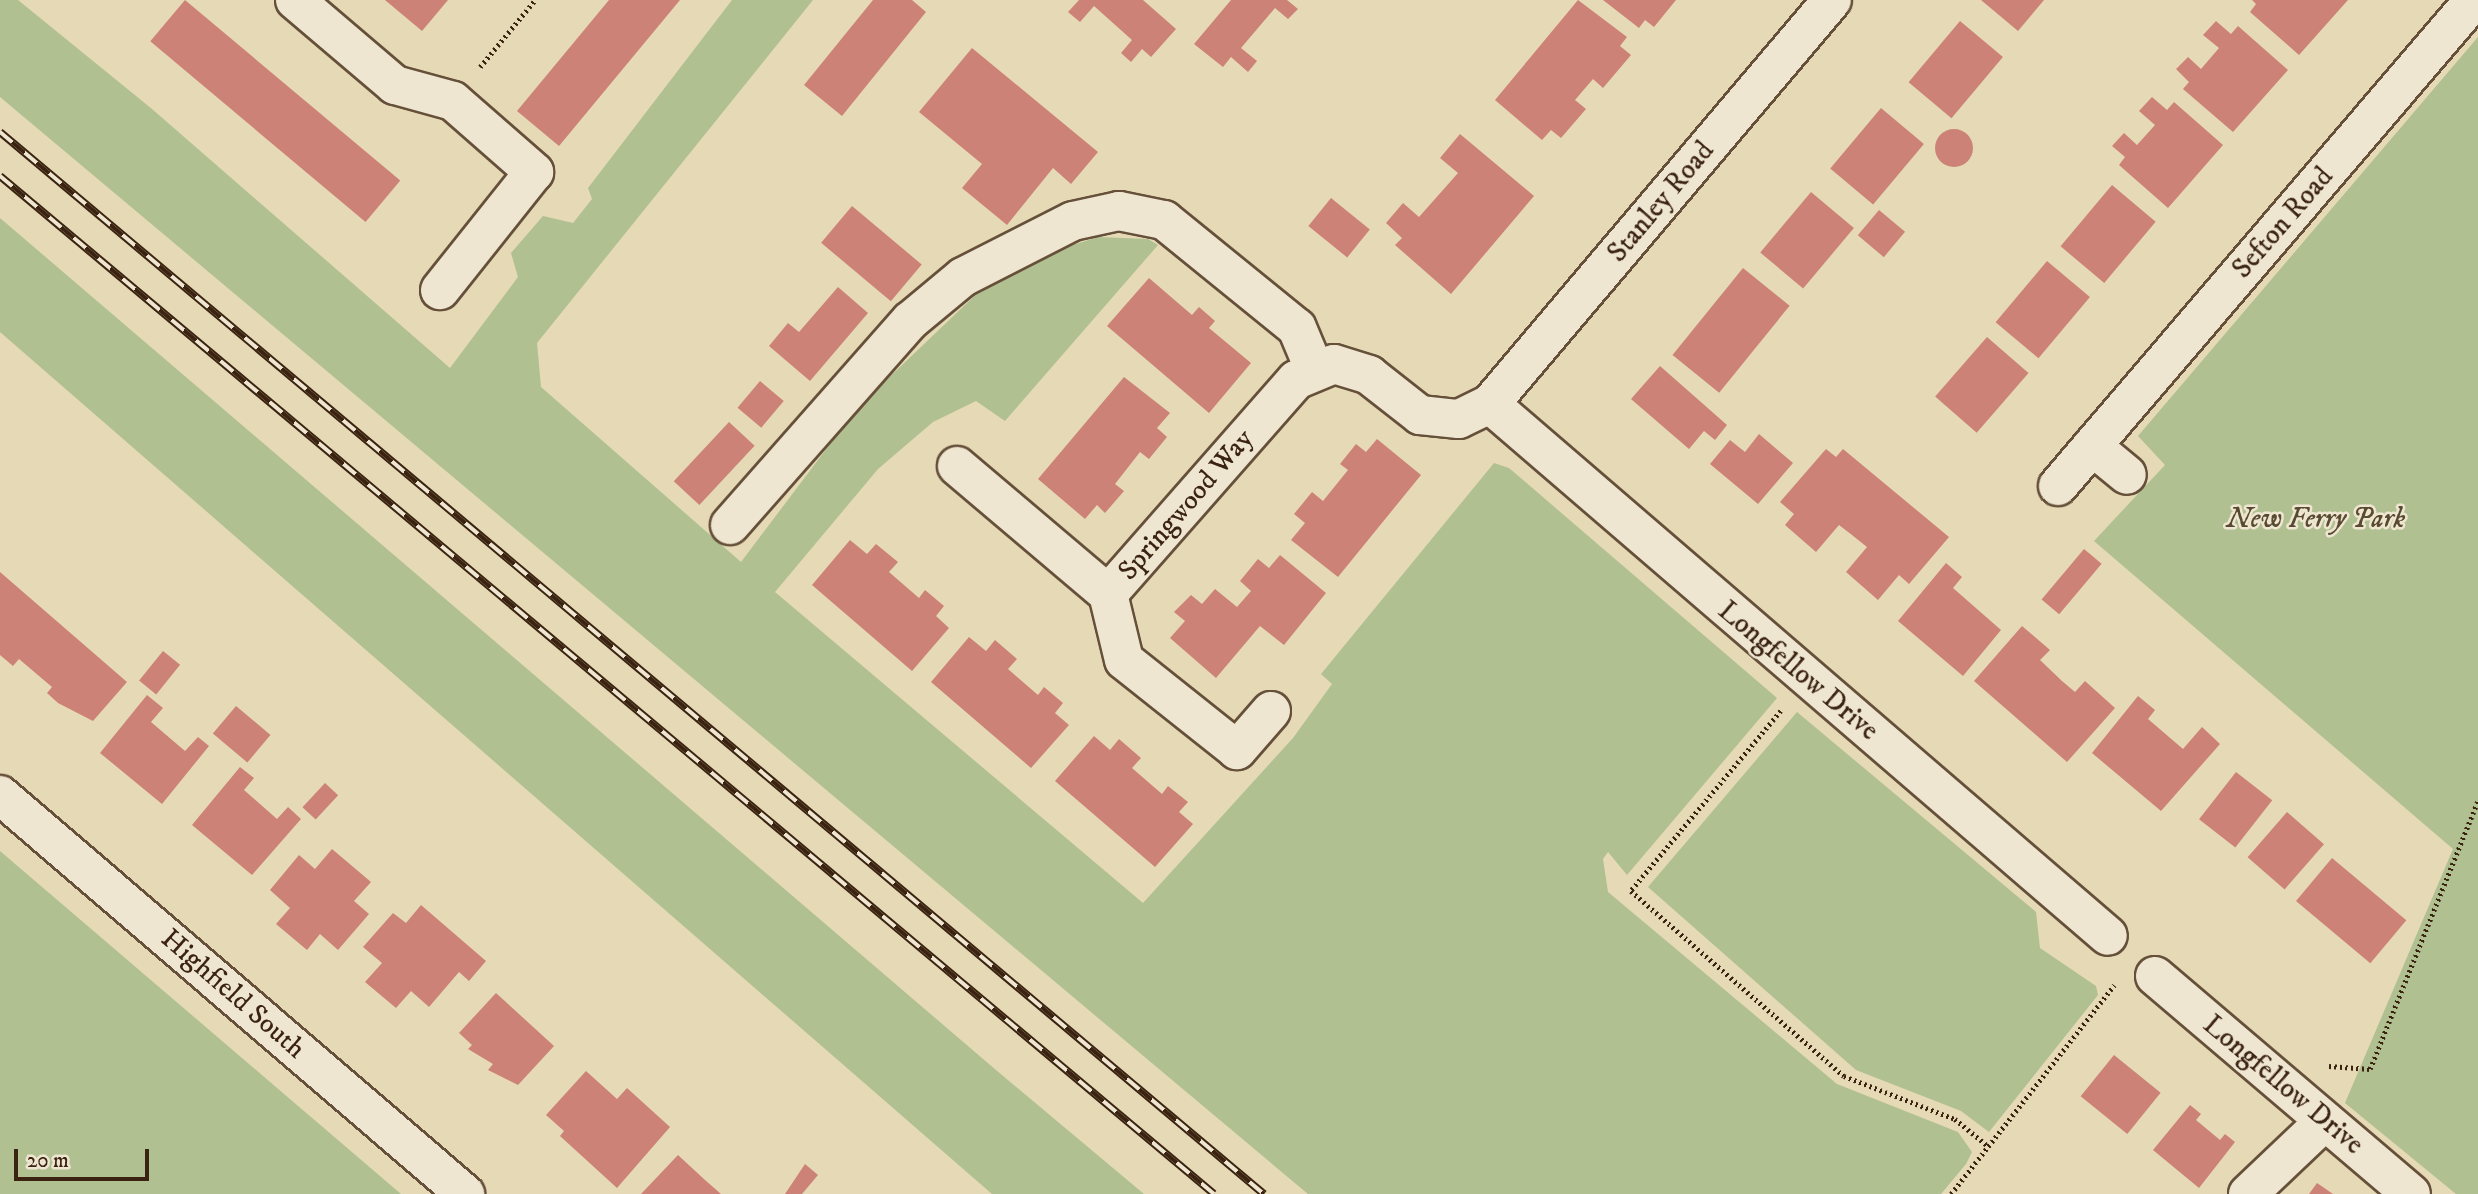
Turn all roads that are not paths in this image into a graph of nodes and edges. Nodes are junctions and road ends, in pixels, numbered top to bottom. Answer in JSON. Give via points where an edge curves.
{"nodes":[{"id":1,"x":295,"y":0,"type":"edge"},
{"id":2,"x":1832,"y":0,"type":"edge"},
{"id":3,"x":2474,"y":0,"type":"edge"},
{"id":4,"x":440,"y":290,"type":"dead end"},
{"id":5,"x":1315,"y":372,"type":"junction"},
{"id":6,"x":1490,"y":404,"type":"junction"},
{"id":7,"x":2092,"y":446,"type":"junction"},
{"id":8,"x":957,"y":466,"type":"dead end"},
{"id":9,"x":2127,"y":475,"type":"dead end"},
{"id":10,"x":2058,"y":486,"type":"dead end"},
{"id":11,"x":730,"y":525,"type":"dead end"},
{"id":12,"x":1108,"y":594,"type":"junction"},
{"id":13,"x":1271,"y":711,"type":"dead end"},
{"id":14,"x":0,"y":795,"type":"edge"},
{"id":15,"x":2108,"y":936,"type":"dead end"},
{"id":16,"x":2155,"y":976,"type":"dead end"},
{"id":17,"x":2325,"y":1121,"type":"junction"},
{"id":18,"x":465,"y":1194,"type":"edge"},
{"id":19,"x":2248,"y":1194,"type":"edge"},
{"id":20,"x":2411,"y":1194,"type":"edge"}],
"edges":[{"from":1,"to":4,"type":"street","via":[[395,85],[453,100],[534,172]]},
{"from":2,"to":6,"type":"street","name":"Stanley Road"},
{"from":3,"to":7,"type":"street","name":"Sefton Road"},
{"from":5,"to":6,"type":"street","name":"Springwood Way","via":[[1334,364],[1370,374],[1420,415],[1459,419]]},
{"from":5,"to":11,"type":"street","via":[[1297,328],[1164,220],[1119,211],[1073,221],[963,277],[910,321]]},
{"from":5,"to":12,"type":"street","name":"Springwood Way","via":[[1296,380]]},
{"from":6,"to":15,"type":"street","name":"Longfellow Drive"},
{"from":7,"to":9,"type":"street"},
{"from":7,"to":10,"type":"street","name":"Sefton Road"},
{"from":8,"to":12,"type":"street"},
{"from":12,"to":13,"type":"street","name":"Springwood Way","via":[[1124,660],[1237,750]]},
{"from":14,"to":18,"type":"street","name":"Highfield South"},
{"from":16,"to":17,"type":"street","name":"Longfellow Drive"},
{"from":17,"to":19,"type":"street"},
{"from":17,"to":20,"type":"street","name":"Longfellow Drive"}]}
